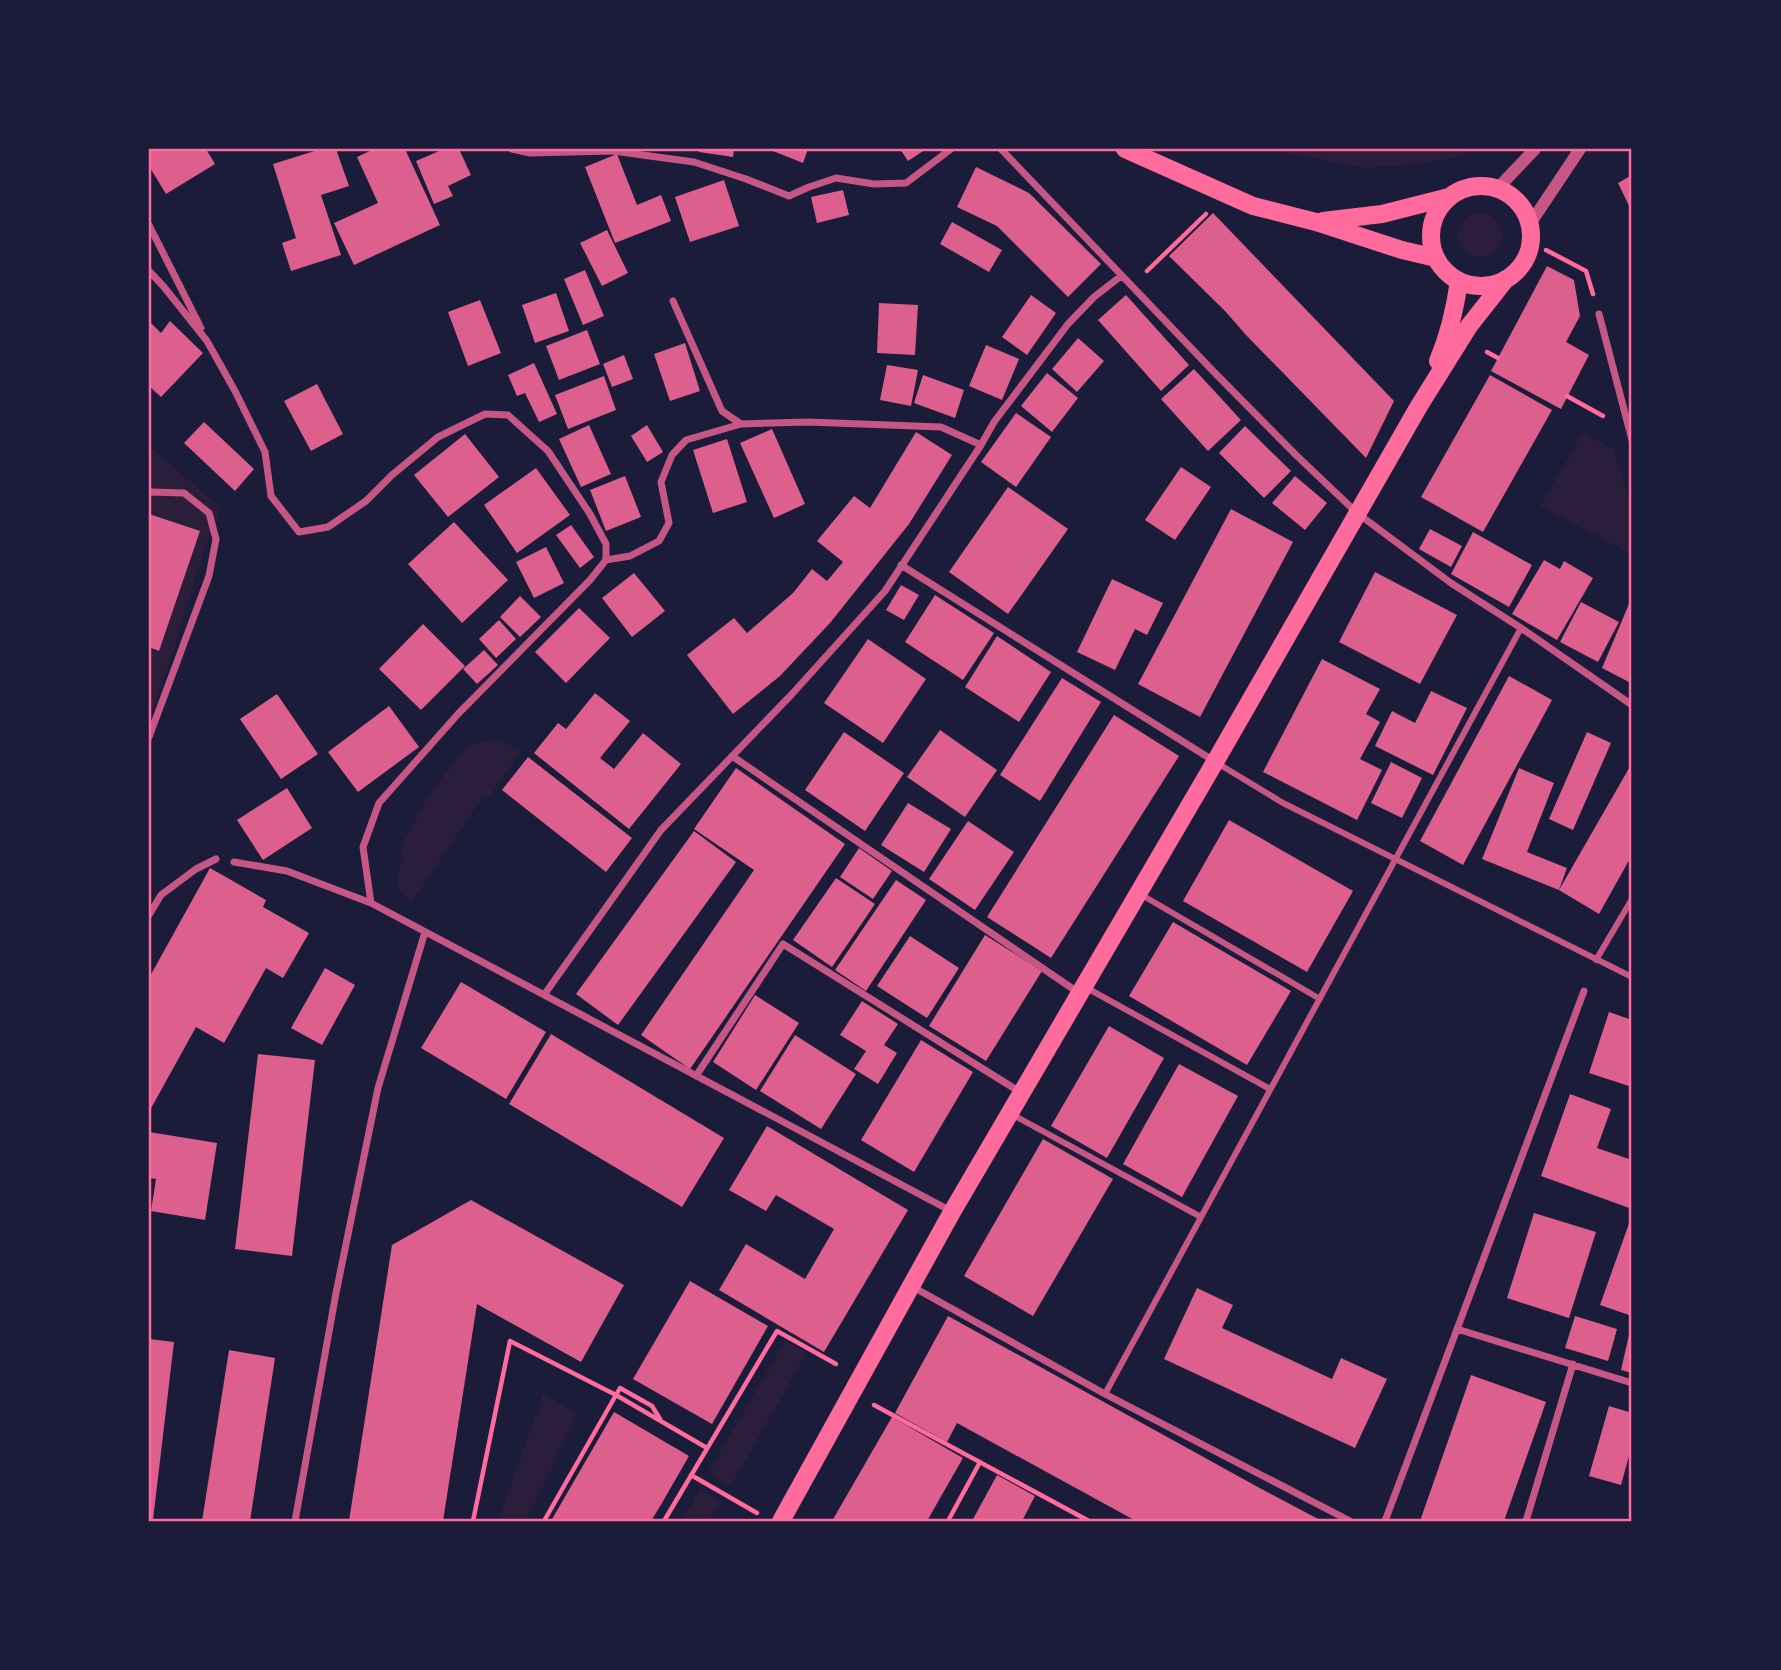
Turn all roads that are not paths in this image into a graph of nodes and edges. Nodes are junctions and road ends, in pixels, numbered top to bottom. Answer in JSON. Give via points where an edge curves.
{"nodes":[{"id":1,"x":512,"y":149,"type":"edge"},
{"id":2,"x":951,"y":149,"type":"edge"},
{"id":3,"x":1001,"y":149,"type":"edge"},
{"id":4,"x":1125,"y":149,"type":"edge"},
{"id":5,"x":1535,"y":149,"type":"edge"},
{"id":6,"x":1580,"y":149,"type":"edge"},
{"id":7,"x":1498,"y":188,"type":"junction"},
{"id":8,"x":1450,"y":197,"type":"junction"},
{"id":9,"x":1316,"y":222,"type":"junction"},
{"id":10,"x":1531,"y":224,"type":"junction"},
{"id":11,"x":149,"y":225,"type":"edge"},
{"id":12,"x":1436,"y":258,"type":"junction"},
{"id":13,"x":149,"y":271,"type":"edge"},
{"id":14,"x":1121,"y":276,"type":"junction"},
{"id":15,"x":1506,"y":279,"type":"junction"},
{"id":16,"x":1459,"y":281,"type":"junction"},
{"id":17,"x":673,"y":301,"type":"dead end"},
{"id":18,"x":1599,"y":314,"type":"road end"},
{"id":19,"x":208,"y":341,"type":"junction"},
{"id":20,"x":1419,"y":406,"type":"junction"},
{"id":21,"x":741,"y":424,"type":"junction"},
{"id":22,"x":1632,"y":440,"type":"edge"},
{"id":23,"x":981,"y":445,"type":"junction"},
{"id":24,"x":149,"y":493,"type":"edge"},
{"id":25,"x":1357,"y":513,"type":"junction"},
{"id":26,"x":606,"y":560,"type":"junction"},
{"id":27,"x":901,"y":565,"type":"junction"},
{"id":28,"x":1521,"y":628,"type":"junction"},
{"id":29,"x":1632,"y":705,"type":"edge"},
{"id":30,"x":149,"y":737,"type":"edge"},
{"id":31,"x":732,"y":756,"type":"junction"},
{"id":32,"x":1215,"y":762,"type":"junction"},
{"id":33,"x":216,"y":859,"type":"dead end"},
{"id":34,"x":1396,"y":859,"type":"junction"},
{"id":35,"x":234,"y":862,"type":"dead end"},
{"id":36,"x":1138,"y":892,"type":"junction"},
{"id":37,"x":1632,"y":899,"type":"edge"},
{"id":38,"x":371,"y":903,"type":"junction"},
{"id":39,"x":149,"y":915,"type":"edge"},
{"id":40,"x":425,"y":932,"type":"junction"},
{"id":41,"x":1596,"y":960,"type":"junction"},
{"id":42,"x":1632,"y":977,"type":"edge"},
{"id":43,"x":1082,"y":990,"type":"junction"},
{"id":44,"x":1584,"y":991,"type":"dead end"},
{"id":45,"x":544,"y":995,"type":"junction"},
{"id":46,"x":1320,"y":999,"type":"junction"},
{"id":47,"x":696,"y":1076,"type":"junction"},
{"id":48,"x":1270,"y":1089,"type":"junction"},
{"id":49,"x":1021,"y":1093,"type":"junction"},
{"id":50,"x":1010,"y":1113,"type":"junction"},
{"id":51,"x":952,"y":1212,"type":"junction"},
{"id":52,"x":1201,"y":1217,"type":"junction"},
{"id":53,"x":912,"y":1286,"type":"junction"},
{"id":54,"x":1457,"y":1329,"type":"junction"},
{"id":55,"x":1573,"y":1364,"type":"junction"},
{"id":56,"x":1632,"y":1383,"type":"edge"},
{"id":57,"x":1105,"y":1394,"type":"junction"},
{"id":58,"x":295,"y":1521,"type":"edge"},
{"id":59,"x":781,"y":1521,"type":"edge"},
{"id":60,"x":1350,"y":1521,"type":"edge"},
{"id":61,"x":1385,"y":1521,"type":"edge"},
{"id":62,"x":1526,"y":1521,"type":"edge"}],
"edges":[{"from":1,"to":2,"type":"street","via":[[530,153],[613,151],[694,162],[789,196],[835,178],[906,183]]},
{"from":3,"to":14,"type":"street"},
{"from":4,"to":9,"type":"main road","via":[[1253,206]]},
{"from":5,"to":7,"type":"street"},
{"from":6,"to":10,"type":"street"},
{"from":7,"to":8,"type":"main road","via":[[1464,188]]},
{"from":7,"to":10,"type":"main road","via":[[1513,196]]},
{"from":8,"to":9,"type":"main road","via":[[1382,214]]},
{"from":8,"to":12,"type":"main road","via":[[1432,225]]},
{"from":9,"to":12,"type":"main road"},
{"from":10,"to":15,"type":"main road","via":[[1527,256],[1519,270]]},
{"from":11,"to":19,"type":"street"},
{"from":12,"to":16,"type":"main road"},
{"from":13,"to":19,"type":"street"},
{"from":14,"to":23,"type":"street","via":[[1068,324]]},
{"from":14,"to":25,"type":"street"},
{"from":15,"to":16,"type":"main road","via":[[1475,286]]},
{"from":15,"to":20,"type":"main road","via":[[1469,326]]},
{"from":16,"to":20,"type":"main road","via":[[1446,341]]},
{"from":17,"to":21,"type":"street","via":[[722,411]]},
{"from":18,"to":22,"type":"street"},
{"from":19,"to":26,"type":"street","via":[[265,452],[271,496],[299,532],[328,527],[366,501],[438,437],[485,414],[508,415],[548,451],[606,544]]},
{"from":20,"to":25,"type":"main road"},
{"from":21,"to":23,"type":"street","via":[[942,427]]},
{"from":21,"to":26,"type":"street","via":[[686,440],[672,455],[661,482],[669,523],[659,541],[630,556]]},
{"from":23,"to":27,"type":"street"},
{"from":24,"to":30,"type":"street","via":[[184,493],[209,513],[216,539],[209,576]]},
{"from":25,"to":28,"type":"street"},
{"from":25,"to":32,"type":"main road"},
{"from":26,"to":38,"type":"street","via":[[379,803],[363,848]]},
{"from":27,"to":31,"type":"street","via":[[885,591]]},
{"from":27,"to":32,"type":"street"},
{"from":28,"to":29,"type":"street"},
{"from":28,"to":34,"type":"street"},
{"from":31,"to":43,"type":"street"},
{"from":31,"to":45,"type":"street","via":[[661,830]]},
{"from":32,"to":34,"type":"street","via":[[1283,803]]},
{"from":32,"to":36,"type":"main road"},
{"from":33,"to":39,"type":"street","via":[[161,895]]},
{"from":34,"to":41,"type":"street"},
{"from":34,"to":46,"type":"street"},
{"from":35,"to":38,"type":"street","via":[[287,871]]},
{"from":36,"to":43,"type":"main road"},
{"from":36,"to":46,"type":"street"},
{"from":37,"to":41,"type":"street"},
{"from":38,"to":40,"type":"street"},
{"from":40,"to":45,"type":"street"},
{"from":40,"to":58,"type":"street","via":[[376,1101]]},
{"from":41,"to":42,"type":"street"},
{"from":43,"to":48,"type":"street"},
{"from":43,"to":49,"type":"main road"},
{"from":44,"to":54,"type":"street"},
{"from":45,"to":47,"type":"street"},
{"from":46,"to":48,"type":"street"},
{"from":47,"to":49,"type":"street","via":[[783,944]]},
{"from":47,"to":51,"type":"street"},
{"from":48,"to":52,"type":"street"},
{"from":49,"to":50,"type":"main road"},
{"from":50,"to":51,"type":"main road"},
{"from":50,"to":52,"type":"street"},
{"from":51,"to":53,"type":"main road"},
{"from":52,"to":57,"type":"street"},
{"from":53,"to":57,"type":"street"},
{"from":53,"to":59,"type":"main road"},
{"from":54,"to":55,"type":"street"},
{"from":54,"to":61,"type":"street"},
{"from":55,"to":56,"type":"street"},
{"from":55,"to":62,"type":"street"},
{"from":57,"to":60,"type":"street"}]}
